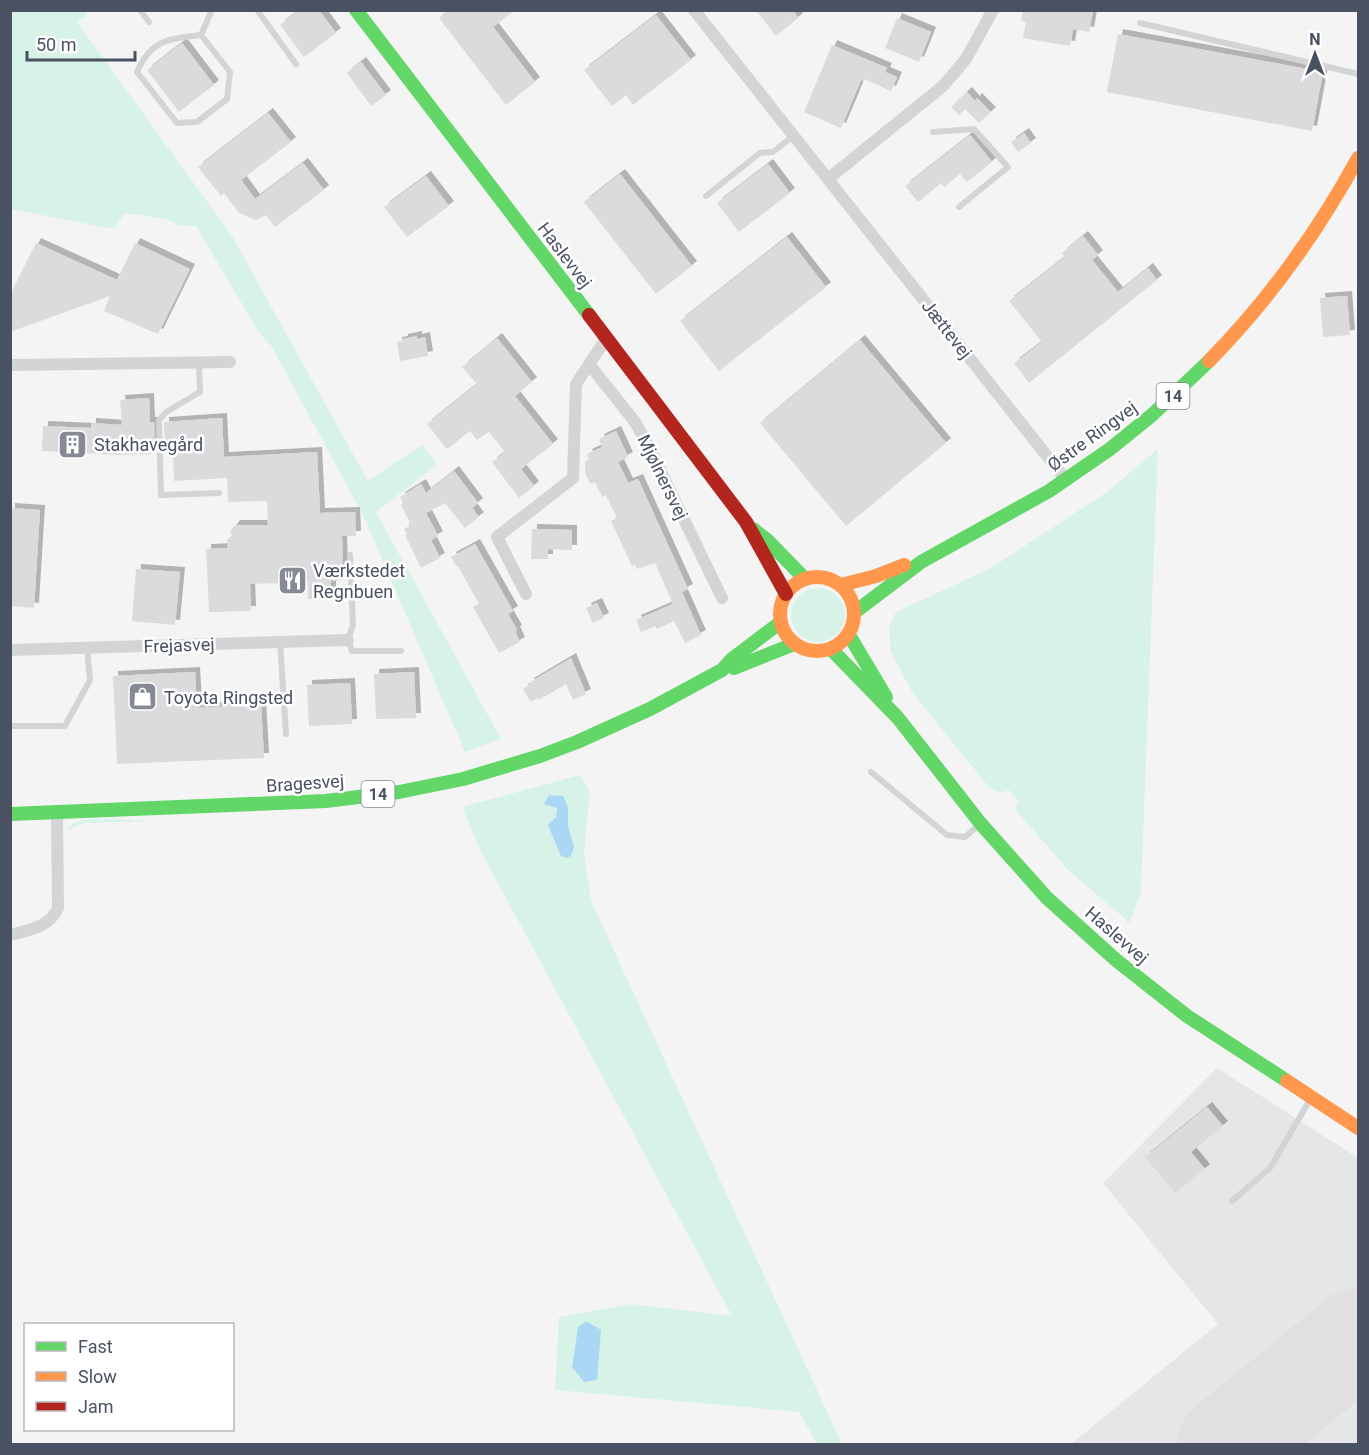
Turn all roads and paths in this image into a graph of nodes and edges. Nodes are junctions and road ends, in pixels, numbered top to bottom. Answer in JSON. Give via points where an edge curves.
{"nodes":[{"id":1,"x":140,"y":10,"type":"edge"},
{"id":2,"x":213,"y":10,"type":"edge"},
{"id":3,"x":257,"y":10,"type":"edge"},
{"id":4,"x":356,"y":10,"type":"edge"},
{"id":5,"x":694,"y":10,"type":"edge"},
{"id":6,"x":993,"y":10,"type":"edge"},
{"id":7,"x":149,"y":22,"type":"dead end"},
{"id":8,"x":1140,"y":22,"type":"dead end"},
{"id":9,"x":201,"y":35,"type":"junction"},
{"id":10,"x":296,"y":64,"type":"dead end"},
{"id":11,"x":1359,"y":74,"type":"edge"},
{"id":12,"x":933,"y":132,"type":"dead end"},
{"id":13,"x":794,"y":135,"type":"junction"},
{"id":14,"x":1359,"y":158,"type":"edge"},
{"id":15,"x":828,"y":179,"type":"junction"},
{"id":16,"x":706,"y":196,"type":"dead end"},
{"id":17,"x":959,"y":207,"type":"dead end"},
{"id":18,"x":606,"y":339,"type":"junction"},
{"id":19,"x":230,"y":362,"type":"dead end"},
{"id":20,"x":199,"y":363,"type":"junction"},
{"id":21,"x":589,"y":364,"type":"junction"},
{"id":22,"x":10,"y":365,"type":"edge"},
{"id":23,"x":1066,"y":480,"type":"junction"},
{"id":24,"x":219,"y":493,"type":"dead end"},
{"id":25,"x":746,"y":522,"type":"junction"},
{"id":26,"x":350,"y":555,"type":"dead end"},
{"id":27,"x":921,"y":561,"type":"junction"},
{"id":28,"x":805,"y":579,"type":"junction"},
{"id":29,"x":841,"y":585,"type":"junction"},
{"id":30,"x":526,"y":594,"type":"dead end"},
{"id":31,"x":786,"y":594,"type":"junction"},
{"id":32,"x":722,"y":598,"type":"dead end"},
{"id":33,"x":855,"y":612,"type":"junction"},
{"id":34,"x":781,"y":622,"type":"junction"},
{"id":35,"x":849,"y":634,"type":"junction"},
{"id":36,"x":348,"y":640,"type":"junction"},
{"id":37,"x":280,"y":641,"type":"junction"},
{"id":38,"x":794,"y":644,"type":"junction"},
{"id":39,"x":87,"y":648,"type":"junction"},
{"id":40,"x":831,"y":649,"type":"junction"},
{"id":41,"x":10,"y":650,"type":"edge"},
{"id":42,"x":401,"y":651,"type":"dead end"},
{"id":43,"x":722,"y":670,"type":"junction"},
{"id":44,"x":898,"y":718,"type":"junction"},
{"id":45,"x":10,"y":726,"type":"edge"},
{"id":46,"x":286,"y":734,"type":"dead end"},
{"id":47,"x":872,"y":772,"type":"dead end"},
{"id":48,"x":57,"y":812,"type":"junction"},
{"id":49,"x":10,"y":814,"type":"edge"},
{"id":50,"x":981,"y":824,"type":"junction"},
{"id":51,"x":10,"y":936,"type":"edge"},
{"id":52,"x":1311,"y":1098,"type":"junction"},
{"id":53,"x":1359,"y":1128,"type":"edge"},
{"id":54,"x":1232,"y":1201,"type":"dead end"}],
"edges":[{"from":1,"to":7,"type":"lane"},
{"from":2,"to":9,"type":"lane"},
{"from":3,"to":10,"type":"lane"},
{"from":4,"to":18,"type":"main road","name":"Haslevvej"},
{"from":5,"to":13,"type":"street","name":"Jættevej"},
{"from":6,"to":15,"type":"street","via":[[966,59],[943,86]]},
{"from":8,"to":11,"type":"lane"},
{"from":9,"to":9,"type":"lane","via":[[230,72],[227,99],[197,123],[177,123],[137,72],[144,56],[166,40]]},
{"from":12,"to":17,"type":"lane","via":[[974,129],[1008,166]]},
{"from":13,"to":15,"type":"street","name":"Jættevej"},
{"from":13,"to":16,"type":"lane","via":[[773,152],[760,153]]},
{"from":14,"to":23,"type":"main road","name":"Østre Ringvej","number":"14","via":[[1296,259],[1249,318],[1186,385],[1126,437]]},
{"from":15,"to":23,"type":"street","name":"Jættevej"},
{"from":18,"to":21,"type":"street"},
{"from":18,"to":25,"type":"main road","name":"Haslevvej"},
{"from":19,"to":20,"type":"street"},
{"from":20,"to":22,"type":"street"},
{"from":20,"to":24,"type":"lane","via":[[200,392],[159,420],[161,495]]},
{"from":21,"to":30,"type":"street","via":[[576,384],[573,478],[497,537]]},
{"from":21,"to":32,"type":"street","name":"Mjølnersvej","via":[[635,422]]},
{"from":23,"to":27,"type":"main road","name":"Østre Ringvej","number":"14"},
{"from":25,"to":28,"type":"main road","name":"Haslevvej"},
{"from":25,"to":31,"type":"main road","name":"Haslevvej"},
{"from":26,"to":36,"type":"lane","via":[[353,625]]},
{"from":27,"to":29,"type":"main road","name":"Østre Ringvej","number":"14"},
{"from":27,"to":33,"type":"main road","name":"Østre Ringvej"},
{"from":28,"to":29,"type":"main road","number":"14","via":[[826,578]]},
{"from":28,"to":31,"type":"main road"},
{"from":29,"to":33,"type":"main road"},
{"from":31,"to":34,"type":"main road","via":[[780,608]]},
{"from":33,"to":35,"type":"main road"},
{"from":34,"to":38,"type":"main road"},
{"from":34,"to":43,"type":"main road","name":"Bragesvej"},
{"from":35,"to":40,"type":"main road"},
{"from":35,"to":44,"type":"main road","name":"Haslevvej"},
{"from":36,"to":37,"type":"street","name":"Frejasvej"},
{"from":36,"to":42,"type":"lane","via":[[352,651]]},
{"from":37,"to":39,"type":"street","name":"Frejasvej"},
{"from":37,"to":46,"type":"lane"},
{"from":38,"to":40,"type":"main road","via":[[818,652]]},
{"from":38,"to":43,"type":"main road","name":"Bragesvej","number":"14"},
{"from":39,"to":41,"type":"street","name":"Frejasvej"},
{"from":39,"to":45,"type":"lane","via":[[90,680],[65,726]]},
{"from":40,"to":44,"type":"main road","name":"Haslevvej"},
{"from":43,"to":48,"type":"main road","name":"Bragesvej","number":"14","via":[[625,723],[550,754],[422,788],[321,801]]},
{"from":44,"to":50,"type":"main road","name":"Haslevvej"},
{"from":47,"to":50,"type":"lane","via":[[947,835],[965,837]]},
{"from":48,"to":49,"type":"main road","name":"Bragesvej","number":"14"},
{"from":48,"to":51,"type":"street","via":[[57,911],[46,923]]},
{"from":50,"to":52,"type":"main road","name":"Haslevvej","via":[[1047,898],[1116,960],[1187,1016]]},
{"from":52,"to":53,"type":"main road","name":"Haslevvej"},
{"from":52,"to":54,"type":"lane","via":[[1270,1168]]}]}
